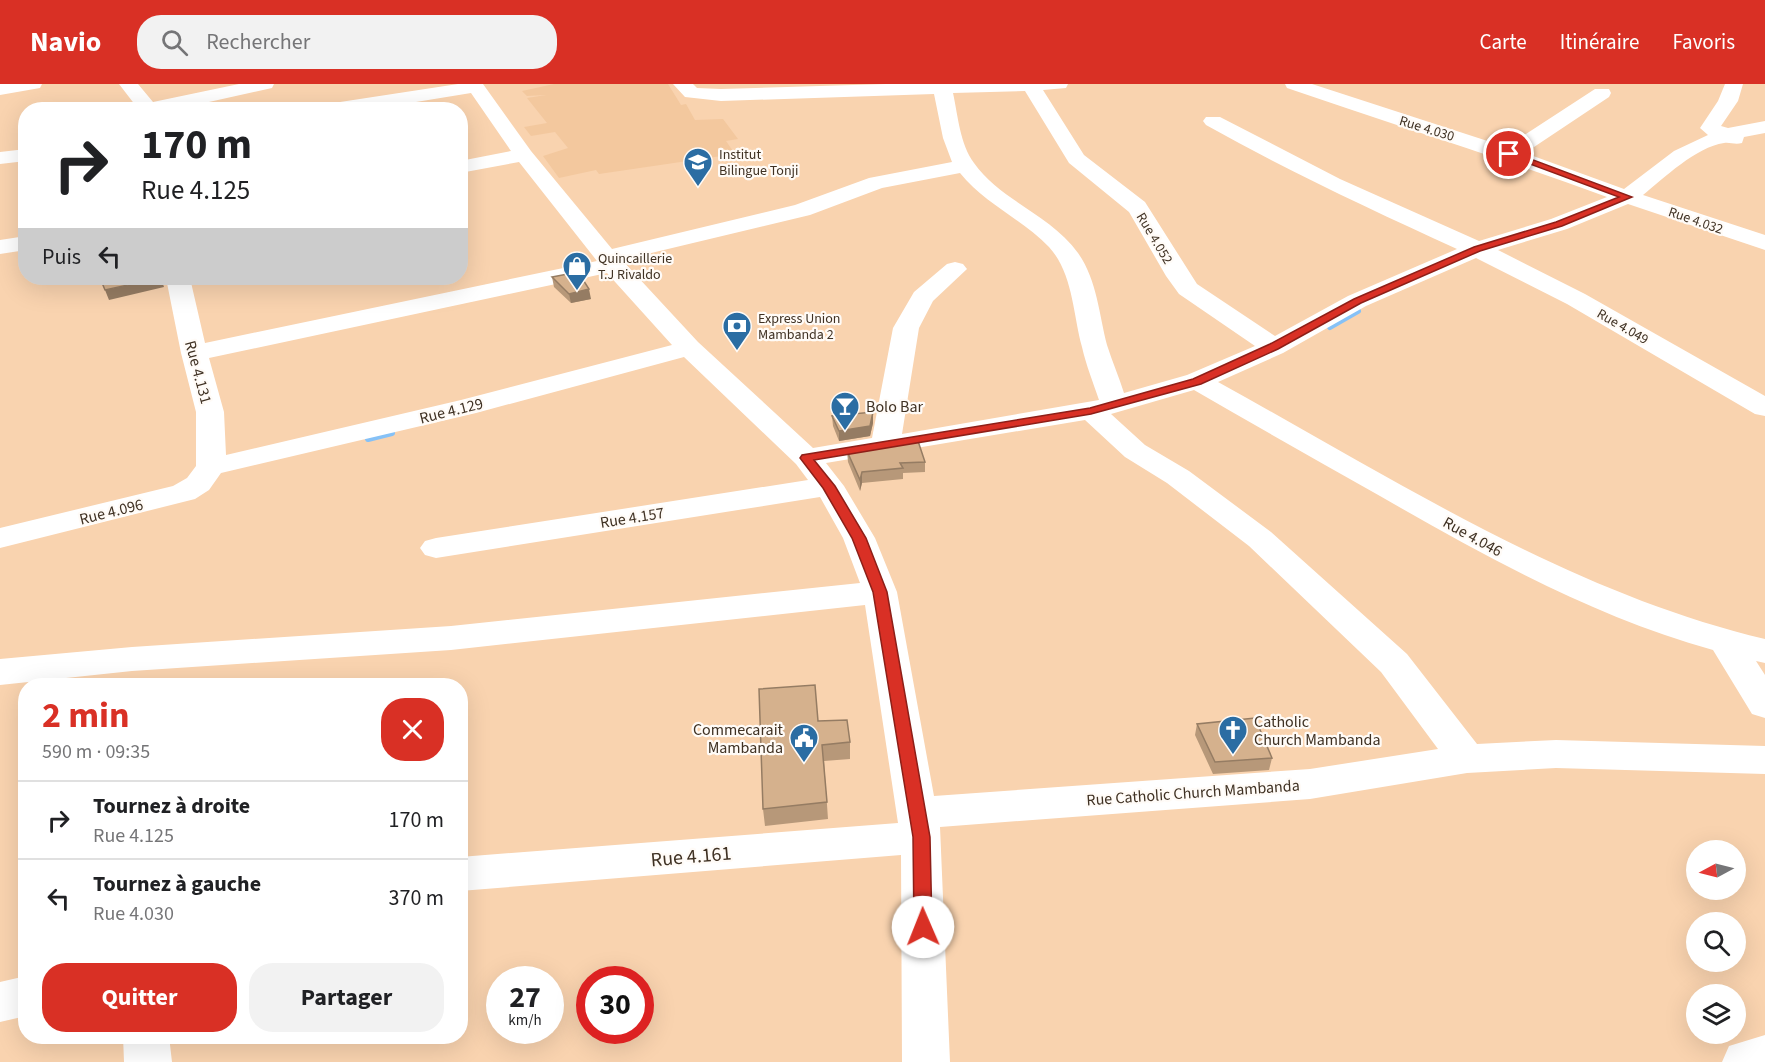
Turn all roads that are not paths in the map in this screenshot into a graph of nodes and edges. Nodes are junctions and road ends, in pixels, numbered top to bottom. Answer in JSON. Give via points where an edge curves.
{"nodes":[{"id":1,"x":33,"y":84,"type":"edge"},
{"id":2,"x":128,"y":84,"type":"edge"},
{"id":3,"x":265,"y":84,"type":"edge"},
{"id":4,"x":682,"y":84,"type":"edge"},
{"id":5,"x":1059,"y":84,"type":"edge"},
{"id":6,"x":1294,"y":84,"type":"edge"},
{"id":7,"x":1734,"y":84,"type":"edge"},
{"id":8,"x":1031,"y":85,"type":"edge"},
{"id":9,"x":475,"y":86,"type":"edge"},
{"id":10,"x":942,"y":88,"type":"junction"},
{"id":11,"x":0,"y":89,"type":"edge"},
{"id":12,"x":1602,"y":93,"type":"dead end"},
{"id":13,"x":143,"y":102,"type":"edge"},
{"id":14,"x":181,"y":102,"type":"edge"},
{"id":15,"x":376,"y":102,"type":"edge"},
{"id":16,"x":1214,"y":121,"type":"dead end"},
{"id":17,"x":1765,"y":127,"type":"edge"},
{"id":18,"x":1725,"y":135,"type":"junction"},
{"id":19,"x":1755,"y":146,"type":"dead end"},
{"id":20,"x":1509,"y":154,"type":"junction"},
{"id":21,"x":18,"y":155,"type":"edge"},
{"id":22,"x":524,"y":155,"type":"junction"},
{"id":23,"x":0,"y":158,"type":"edge"},
{"id":24,"x":468,"y":166,"type":"edge"},
{"id":25,"x":965,"y":166,"type":"junction"},
{"id":26,"x":1628,"y":197,"type":"junction"},
{"id":27,"x":1765,"y":243,"type":"edge"},
{"id":28,"x":18,"y":244,"type":"edge"},
{"id":29,"x":0,"y":247,"type":"edge"},
{"id":30,"x":1477,"y":249,"type":"junction"},
{"id":31,"x":610,"y":261,"type":"junction"},
{"id":32,"x":955,"y":269,"type":"dead end"},
{"id":33,"x":179,"y":285,"type":"edge"},
{"id":34,"x":1274,"y":346,"type":"junction"},
{"id":35,"x":689,"y":348,"type":"junction"},
{"id":36,"x":194,"y":353,"type":"junction"},
{"id":37,"x":1197,"y":381,"type":"junction"},
{"id":38,"x":1103,"y":408,"type":"junction"},
{"id":39,"x":1765,"y":408,"type":"edge"},
{"id":40,"x":885,"y":445,"type":"junction"},
{"id":41,"x":806,"y":458,"type":"junction"},
{"id":42,"x":211,"y":467,"type":"junction"},
{"id":43,"x":828,"y":486,"type":"junction"},
{"id":44,"x":0,"y":538,"type":"edge"},
{"id":45,"x":436,"y":548,"type":"dead end"},
{"id":46,"x":880,"y":592,"type":"junction"},
{"id":47,"x":1727,"y":644,"type":"junction"},
{"id":48,"x":1765,"y":651,"type":"edge"},
{"id":49,"x":0,"y":672,"type":"edge"},
{"id":50,"x":1765,"y":705,"type":"edge"},
{"id":51,"x":1467,"y":759,"type":"junction"},
{"id":52,"x":1765,"y":760,"type":"edge"},
{"id":53,"x":920,"y":825,"type":"junction"},
{"id":54,"x":468,"y":873,"type":"edge"},
{"id":55,"x":18,"y":998,"type":"edge"},
{"id":56,"x":0,"y":1002,"type":"edge"},
{"id":57,"x":147,"y":1044,"type":"edge"},
{"id":58,"x":1765,"y":1057,"type":"edge"},
{"id":59,"x":148,"y":1062,"type":"edge"},
{"id":60,"x":926,"y":1062,"type":"edge"},
{"id":61,"x":1746,"y":1062,"type":"edge"}],
"edges":[{"from":1,"to":11,"type":"street"},
{"from":2,"to":13,"type":"street"},
{"from":3,"to":14,"type":"street"},
{"from":4,"to":10,"type":"street","via":[[692,93],[721,96]]},
{"from":5,"to":8,"type":"street"},
{"from":6,"to":20,"type":"street","name":"Rue 4.030"},
{"from":7,"to":18,"type":"street","via":[[1710,128]]},
{"from":8,"to":10,"type":"street"},
{"from":8,"to":34,"type":"street","name":"Rue 4.052","via":[[1076,159],[1124,196],[1146,219],[1188,289]]},
{"from":9,"to":15,"type":"street"},
{"from":9,"to":22,"type":"street"},
{"from":10,"to":25,"type":"street","via":[[958,154]]},
{"from":12,"to":20,"type":"street"},
{"from":16,"to":30,"type":"street","name":"Rue 4.049","via":[[1332,184]]},
{"from":17,"to":18,"type":"street"},
{"from":18,"to":19,"type":"street"},
{"from":18,"to":26,"type":"street","via":[[1681,155]]},
{"from":20,"to":26,"type":"street","name":"Rue 4.030"},
{"from":21,"to":23,"type":"street"},
{"from":22,"to":24,"type":"street"},
{"from":22,"to":31,"type":"street"},
{"from":25,"to":31,"type":"street","via":[[878,183],[802,210]]},
{"from":25,"to":38,"type":"street","via":[[983,186],[1068,256],[1087,309]]},
{"from":26,"to":27,"type":"street","name":"Rue 4.032"},
{"from":26,"to":30,"type":"street","via":[[1559,224]]},
{"from":28,"to":29,"type":"street"},
{"from":30,"to":34,"type":"street","via":[[1357,301]]},
{"from":30,"to":39,"type":"street","name":"Rue 4.049","via":[[1576,299]]},
{"from":31,"to":35,"type":"street"},
{"from":31,"to":36,"type":"street"},
{"from":32,"to":40,"type":"street","via":[[923,297],[906,328]]},
{"from":33,"to":36,"type":"street","name":"Rue 4.131"},
{"from":34,"to":37,"type":"street"},
{"from":35,"to":41,"type":"street"},
{"from":35,"to":42,"type":"street","name":"Rue 4.129","via":[[466,407]]},
{"from":36,"to":42,"type":"street","name":"Rue 4.131","via":[[210,412]]},
{"from":37,"to":38,"type":"street"},
{"from":37,"to":47,"type":"street","name":"Rue 4.046","via":[[1501,552],[1618,607]]},
{"from":38,"to":40,"type":"street"},
{"from":38,"to":51,"type":"street","via":[[1134,451],[1178,477],[1260,539],[1394,663]]},
{"from":40,"to":41,"type":"street"},
{"from":41,"to":43,"type":"street"},
{"from":42,"to":44,"type":"street","name":"Rue 4.096","via":[[198,484],[184,493]]},
{"from":43,"to":45,"type":"street","name":"Rue 4.157"},
{"from":43,"to":46,"type":"street","via":[[859,538]]},
{"from":46,"to":49,"type":"street","via":[[451,638]]},
{"from":46,"to":53,"type":"street"},
{"from":47,"to":48,"type":"street","name":"Rue 4.046"},
{"from":47,"to":50,"type":"street"},
{"from":51,"to":52,"type":"street","name":"Rue Catholic Church Mambanda","via":[[1556,753]]},
{"from":51,"to":53,"type":"street","name":"Rue Catholic Church Mambanda","via":[[1310,784]]},
{"from":53,"to":54,"type":"street","name":"Rue 4.161"},
{"from":53,"to":60,"type":"street"},
{"from":55,"to":56,"type":"street"},
{"from":57,"to":59,"type":"street"},
{"from":58,"to":61,"type":"street"}]}
